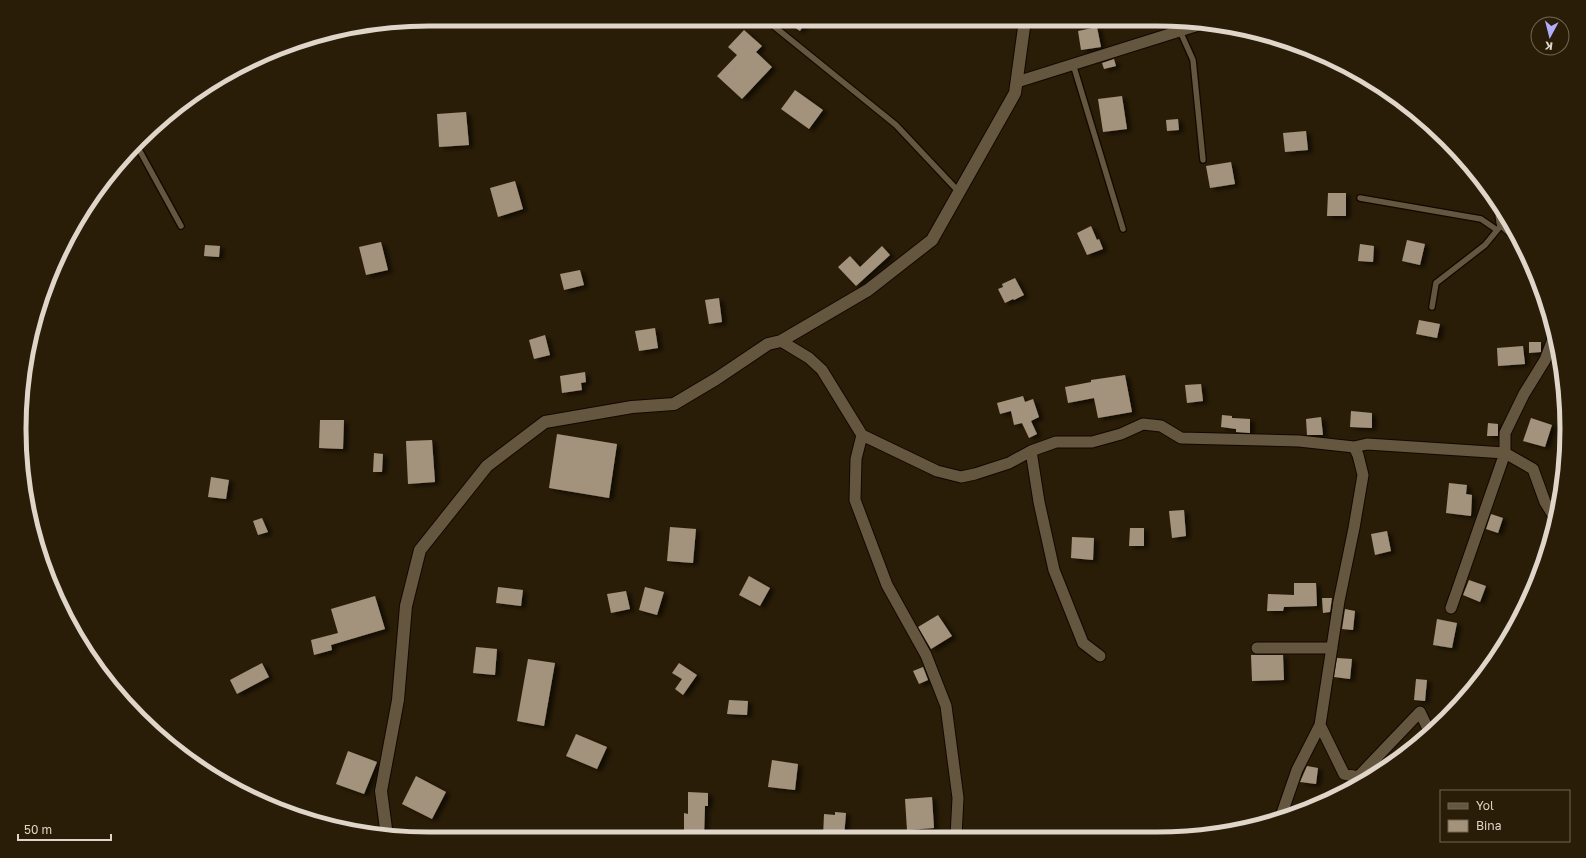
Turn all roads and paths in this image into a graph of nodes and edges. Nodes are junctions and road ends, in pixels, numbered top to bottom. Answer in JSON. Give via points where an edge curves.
{"nodes":[{"id":1,"x":774,"y":26,"type":"edge"},
{"id":2,"x":1024,"y":26,"type":"edge"},
{"id":3,"x":1191,"y":28,"type":"edge"},
{"id":4,"x":1180,"y":31,"type":"junction"},
{"id":5,"x":1072,"y":64,"type":"junction"},
{"id":6,"x":1017,"y":82,"type":"junction"},
{"id":7,"x":139,"y":149,"type":"edge"},
{"id":8,"x":1203,"y":160,"type":"dead end"},
{"id":9,"x":960,"y":192,"type":"junction"},
{"id":10,"x":1360,"y":198,"type":"dead end"},
{"id":11,"x":1501,"y":222,"type":"edge"},
{"id":12,"x":181,"y":226,"type":"dead end"},
{"id":13,"x":1124,"y":229,"type":"dead end"},
{"id":14,"x":1432,"y":307,"type":"dead end"},
{"id":15,"x":781,"y":341,"type":"junction"},
{"id":16,"x":1551,"y":346,"type":"edge"},
{"id":17,"x":862,"y":435,"type":"junction"},
{"id":18,"x":1354,"y":447,"type":"junction"},
{"id":19,"x":1031,"y":451,"type":"junction"},
{"id":20,"x":1505,"y":453,"type":"junction"},
{"id":21,"x":1551,"y":512,"type":"edge"},
{"id":22,"x":1451,"y":608,"type":"dead end"},
{"id":23,"x":1256,"y":648,"type":"dead end"},
{"id":24,"x":1332,"y":648,"type":"junction"},
{"id":25,"x":1100,"y":656,"type":"dead end"},
{"id":26,"x":1320,"y":725,"type":"junction"},
{"id":27,"x":1427,"y":728,"type":"edge"},
{"id":28,"x":1282,"y":812,"type":"edge"},
{"id":29,"x":386,"y":830,"type":"edge"},
{"id":30,"x":956,"y":832,"type":"edge"}],
"edges":[{"from":1,"to":9,"type":"lane","via":[[896,125]]},
{"from":2,"to":6,"type":"street"},
{"from":3,"to":4,"type":"street"},
{"from":4,"to":5,"type":"street"},
{"from":4,"to":8,"type":"lane","via":[[1193,60]]},
{"from":5,"to":6,"type":"street"},
{"from":5,"to":13,"type":"lane"},
{"from":6,"to":9,"type":"street","via":[[1015,93]]},
{"from":7,"to":12,"type":"lane"},
{"from":9,"to":15,"type":"street","via":[[932,240],[868,290]]},
{"from":10,"to":11,"type":"lane"},
{"from":11,"to":14,"type":"lane","via":[[1485,245],[1436,283]]},
{"from":15,"to":17,"type":"street","via":[[809,358],[822,370]]},
{"from":15,"to":29,"type":"street","via":[[768,344],[674,404],[632,407],[545,422],[487,466],[420,550],[406,606],[398,700],[381,791]]},
{"from":16,"to":20,"type":"street","via":[[1546,360],[1524,394],[1505,432]]},
{"from":17,"to":19,"type":"street","via":[[937,471],[961,477],[1009,463]]},
{"from":17,"to":30,"type":"street","via":[[856,459],[855,500],[887,585],[926,655],[946,706],[958,798]]},
{"from":18,"to":19,"type":"street","via":[[1299,441],[1182,438],[1161,426],[1143,424],[1121,434],[1092,442],[1056,442]]},
{"from":18,"to":20,"type":"street","via":[[1367,444]]},
{"from":18,"to":24,"type":"street","via":[[1363,475]]},
{"from":19,"to":25,"type":"street","via":[[1054,570],[1083,643]]},
{"from":20,"to":21,"type":"street","via":[[1533,469]]},
{"from":20,"to":22,"type":"street"},
{"from":23,"to":24,"type":"street"},
{"from":24,"to":26,"type":"street"},
{"from":26,"to":27,"type":"street","via":[[1344,774],[1358,777],[1420,712]]},
{"from":26,"to":28,"type":"street","via":[[1297,770]]}]}
